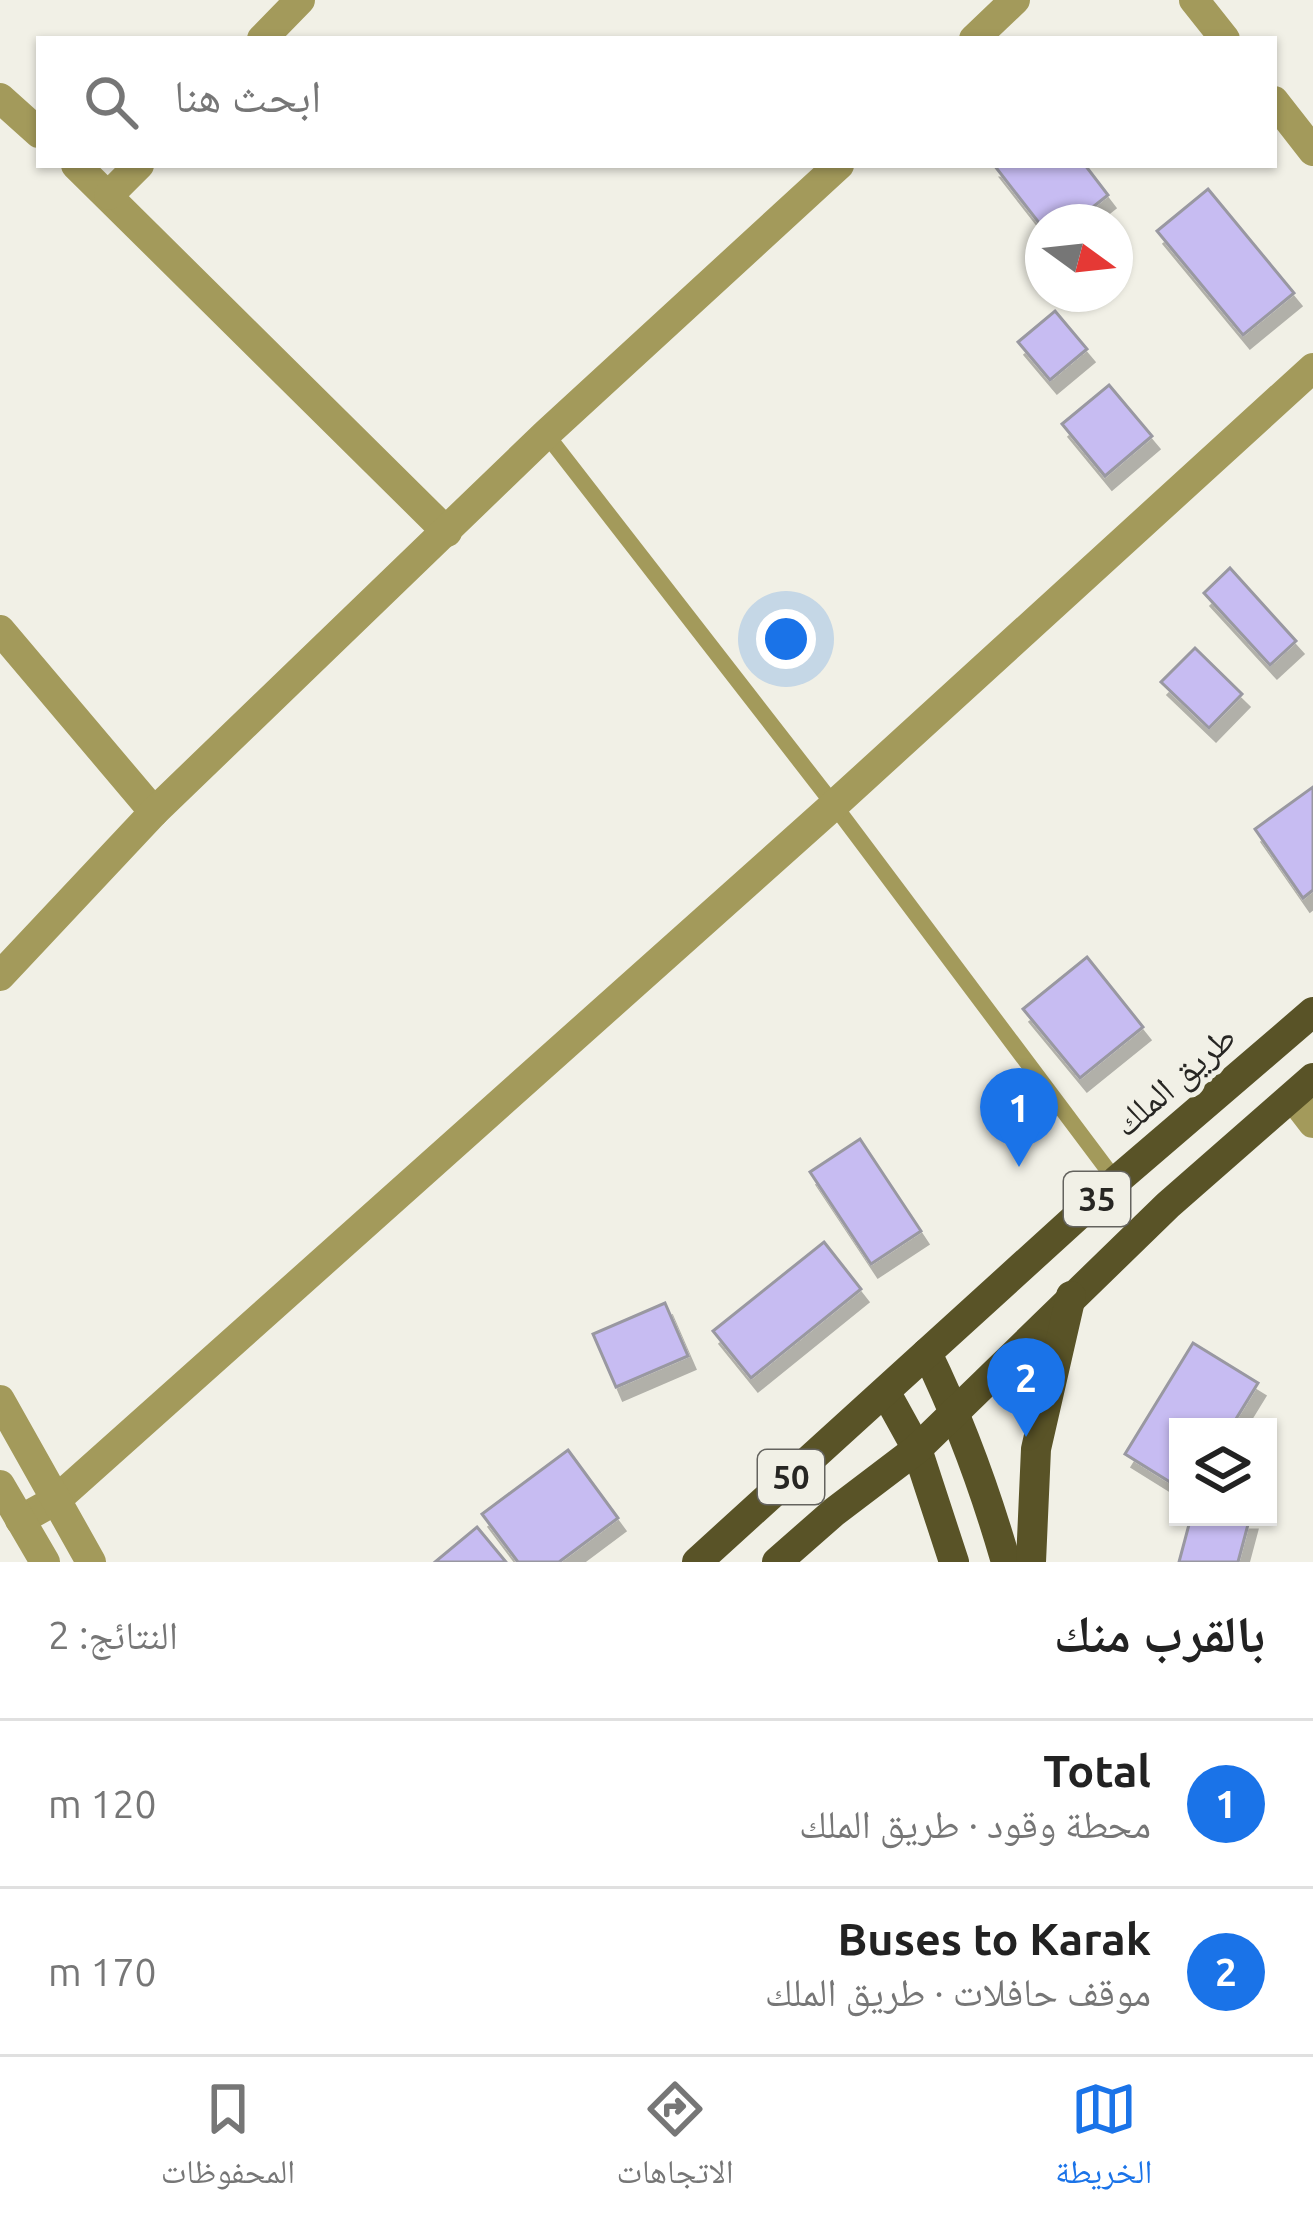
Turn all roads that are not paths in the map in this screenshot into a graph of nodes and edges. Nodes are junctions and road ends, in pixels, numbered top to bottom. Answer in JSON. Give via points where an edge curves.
{"nodes":[{"id":1,"x":300,"y":0,"type":"edge"},
{"id":2,"x":1015,"y":0,"type":"edge"},
{"id":3,"x":1194,"y":0,"type":"edge"},
{"id":4,"x":265,"y":36,"type":"edge"},
{"id":5,"x":977,"y":36,"type":"edge"},
{"id":6,"x":1223,"y":36,"type":"edge"},
{"id":7,"x":0,"y":98,"type":"edge"},
{"id":8,"x":1277,"y":105,"type":"edge"},
{"id":9,"x":36,"y":130,"type":"edge"},
{"id":10,"x":1313,"y":151,"type":"edge"},
{"id":11,"x":79,"y":168,"type":"edge"},
{"id":12,"x":136,"y":168,"type":"edge"},
{"id":13,"x":836,"y":168,"type":"edge"},
{"id":14,"x":110,"y":195,"type":"junction"},
{"id":15,"x":1313,"y":368,"type":"edge"},
{"id":16,"x":546,"y":434,"type":"junction"},
{"id":17,"x":447,"y":532,"type":"junction"},
{"id":18,"x":0,"y":630,"type":"edge"},
{"id":19,"x":834,"y":806,"type":"junction"},
{"id":20,"x":154,"y":812,"type":"junction"},
{"id":21,"x":0,"y":976,"type":"edge"},
{"id":22,"x":1313,"y":1012,"type":"edge"},
{"id":23,"x":1303,"y":1088,"type":"edge"},
{"id":24,"x":1313,"y":1124,"type":"edge"},
{"id":25,"x":1116,"y":1181,"type":"junction"},
{"id":26,"x":1072,"y":1295,"type":"junction"},
{"id":27,"x":927,"y":1353,"type":"junction"},
{"id":28,"x":886,"y":1394,"type":"junction"},
{"id":29,"x":0,"y":1400,"type":"edge"},
{"id":30,"x":955,"y":1410,"type":"junction"},
{"id":31,"x":917,"y":1449,"type":"junction"},
{"id":32,"x":0,"y":1485,"type":"edge"},
{"id":33,"x":56,"y":1500,"type":"junction"},
{"id":34,"x":20,"y":1520,"type":"junction"},
{"id":35,"x":45,"y":1562,"type":"edge"},
{"id":36,"x":92,"y":1562,"type":"edge"},
{"id":37,"x":697,"y":1562,"type":"edge"},
{"id":38,"x":777,"y":1562,"type":"edge"},
{"id":39,"x":954,"y":1562,"type":"edge"},
{"id":40,"x":1006,"y":1562,"type":"edge"},
{"id":41,"x":1031,"y":1562,"type":"edge"}],
"edges":[{"from":1,"to":4,"type":"street"},
{"from":2,"to":5,"type":"street"},
{"from":3,"to":6,"type":"street"},
{"from":7,"to":9,"type":"street"},
{"from":8,"to":10,"type":"street"},
{"from":11,"to":14,"type":"street"},
{"from":12,"to":14,"type":"street"},
{"from":13,"to":16,"type":"street"},
{"from":14,"to":17,"type":"street"},
{"from":15,"to":19,"type":"street"},
{"from":16,"to":17,"type":"street"},
{"from":16,"to":19,"type":"lane"},
{"from":17,"to":20,"type":"street"},
{"from":18,"to":20,"type":"street"},
{"from":19,"to":25,"type":"lane"},
{"from":19,"to":33,"type":"street"},
{"from":20,"to":21,"type":"street"},
{"from":22,"to":25,"type":"main road","name":"طريق الملك","number":"35"},
{"from":23,"to":24,"type":"street"},
{"from":23,"to":26,"type":"main road","number":"35"},
{"from":25,"to":27,"type":"main road","name":"طريق الملك","number":"35"},
{"from":26,"to":30,"type":"main road","number":"35"},
{"from":26,"to":41,"type":"main road","via":[[1036,1449]]},
{"from":27,"to":28,"type":"main road","name":"طريق الملك","number":"35"},
{"from":27,"to":30,"type":"main road"},
{"from":28,"to":31,"type":"main road"},
{"from":28,"to":37,"type":"main road","number":"50"},
{"from":29,"to":33,"type":"street"},
{"from":30,"to":31,"type":"main road","number":"35"},
{"from":30,"to":40,"type":"main road"},
{"from":31,"to":38,"type":"main road","number":"50"},
{"from":31,"to":39,"type":"main road"},
{"from":32,"to":34,"type":"street"},
{"from":33,"to":34,"type":"street"},
{"from":33,"to":36,"type":"street"},
{"from":34,"to":35,"type":"street"}]}
